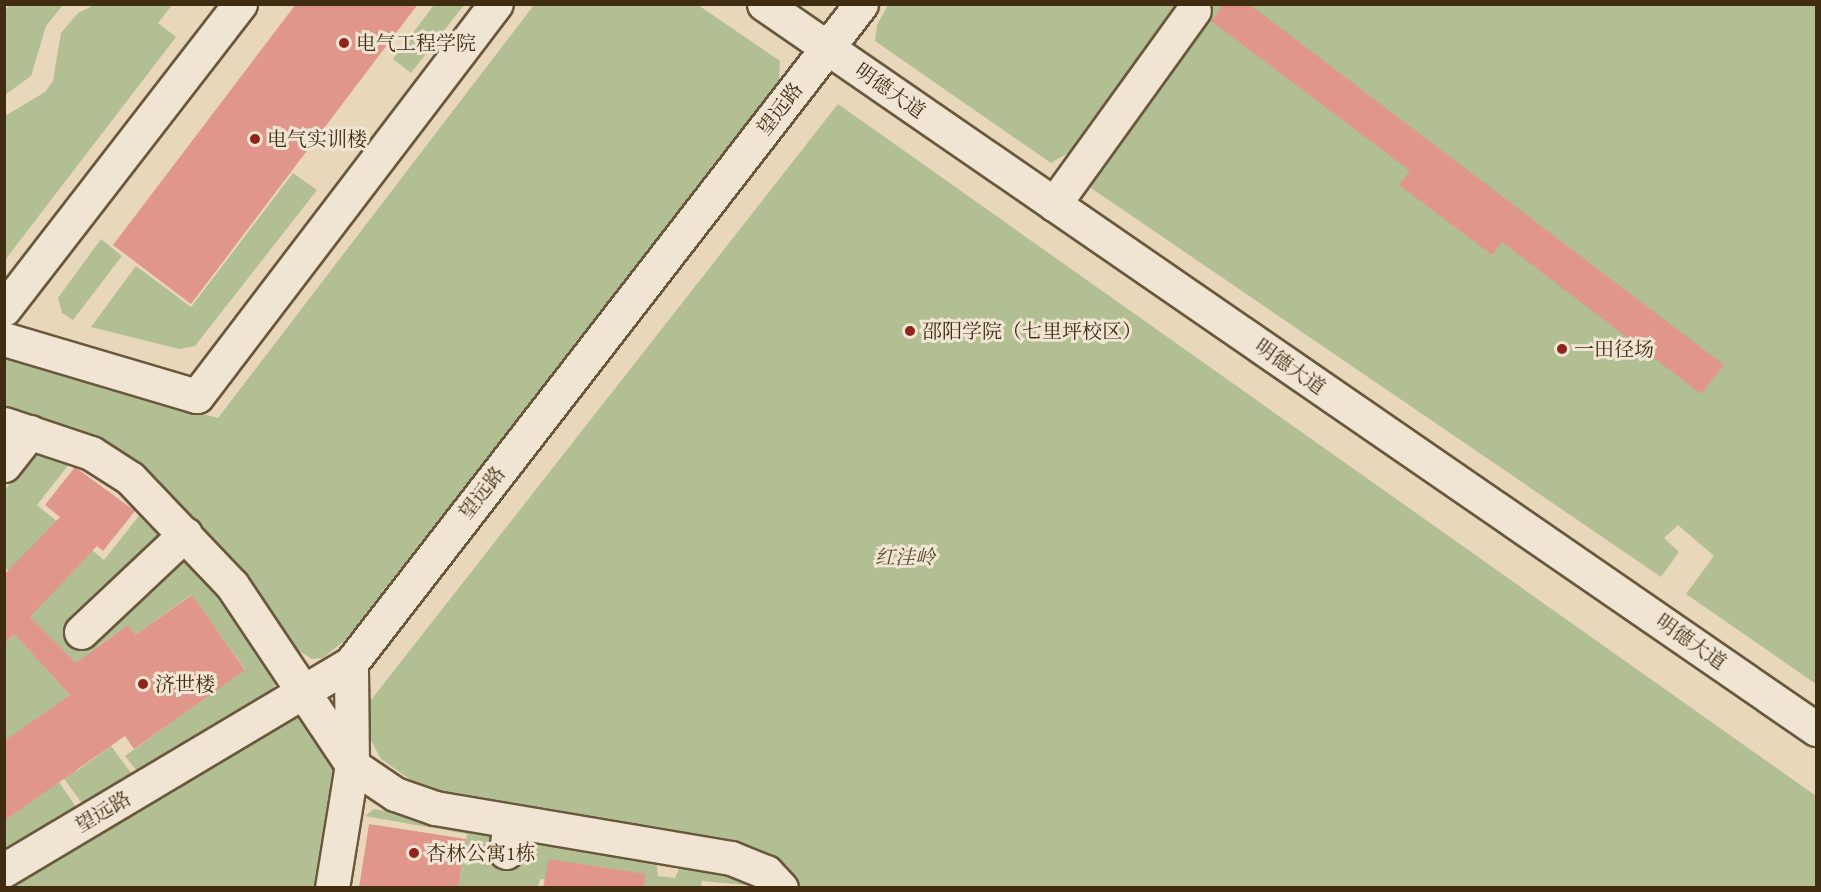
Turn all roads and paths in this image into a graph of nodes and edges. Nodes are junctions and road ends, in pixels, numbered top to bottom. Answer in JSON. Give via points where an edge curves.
{"nodes":[{"id":1,"x":240,"y":4,"type":"edge"},
{"id":2,"x":496,"y":4,"type":"edge"},
{"id":3,"x":764,"y":4,"type":"edge"},
{"id":4,"x":861,"y":4,"type":"edge"},
{"id":5,"x":1194,"y":10,"type":"dead end"},
{"id":6,"x":828,"y":48,"type":"junction"},
{"id":7,"x":1054,"y":204,"type":"junction"},
{"id":8,"x":4,"y":309,"type":"edge"},
{"id":9,"x":4,"y":339,"type":"edge"},
{"id":10,"x":17,"y":428,"type":"edge"},
{"id":11,"x":4,"y":465,"type":"edge"},
{"id":12,"x":185,"y":534,"type":"junction"},
{"id":13,"x":81,"y":632,"type":"dead end"},
{"id":14,"x":351,"y":663,"type":"junction"},
{"id":15,"x":304,"y":691,"type":"junction"},
{"id":16,"x":1816,"y":729,"type":"edge"},
{"id":17,"x":352,"y":765,"type":"junction"},
{"id":18,"x":4,"y":870,"type":"edge"},
{"id":19,"x":332,"y":888,"type":"edge"},
{"id":20,"x":782,"y":888,"type":"edge"}],
"edges":[{"from":1,"to":8,"type":"lane"},
{"from":2,"to":9,"type":"lane","via":[[197,396]]},
{"from":3,"to":6,"type":"lane","name":"明德大道"},
{"from":4,"to":6,"type":"lane","name":"望远路"},
{"from":5,"to":7,"type":"lane"},
{"from":6,"to":7,"type":"lane","name":"明德大道"},
{"from":6,"to":14,"type":"lane","name":"望远路"},
{"from":7,"to":16,"type":"lane","name":"明德大道"},
{"from":10,"to":11,"type":"lane"},
{"from":10,"to":12,"type":"lane","via":[[114,465]]},
{"from":12,"to":13,"type":"lane"},
{"from":12,"to":15,"type":"lane","via":[[232,585]]},
{"from":14,"to":15,"type":"lane","name":"望远路"},
{"from":14,"to":17,"type":"lane"},
{"from":15,"to":17,"type":"lane"},
{"from":15,"to":18,"type":"lane","name":"望远路"},
{"from":17,"to":19,"type":"lane"},
{"from":17,"to":20,"type":"lane","via":[[395,794],[508,837],[731,858],[754,866]]}]}
